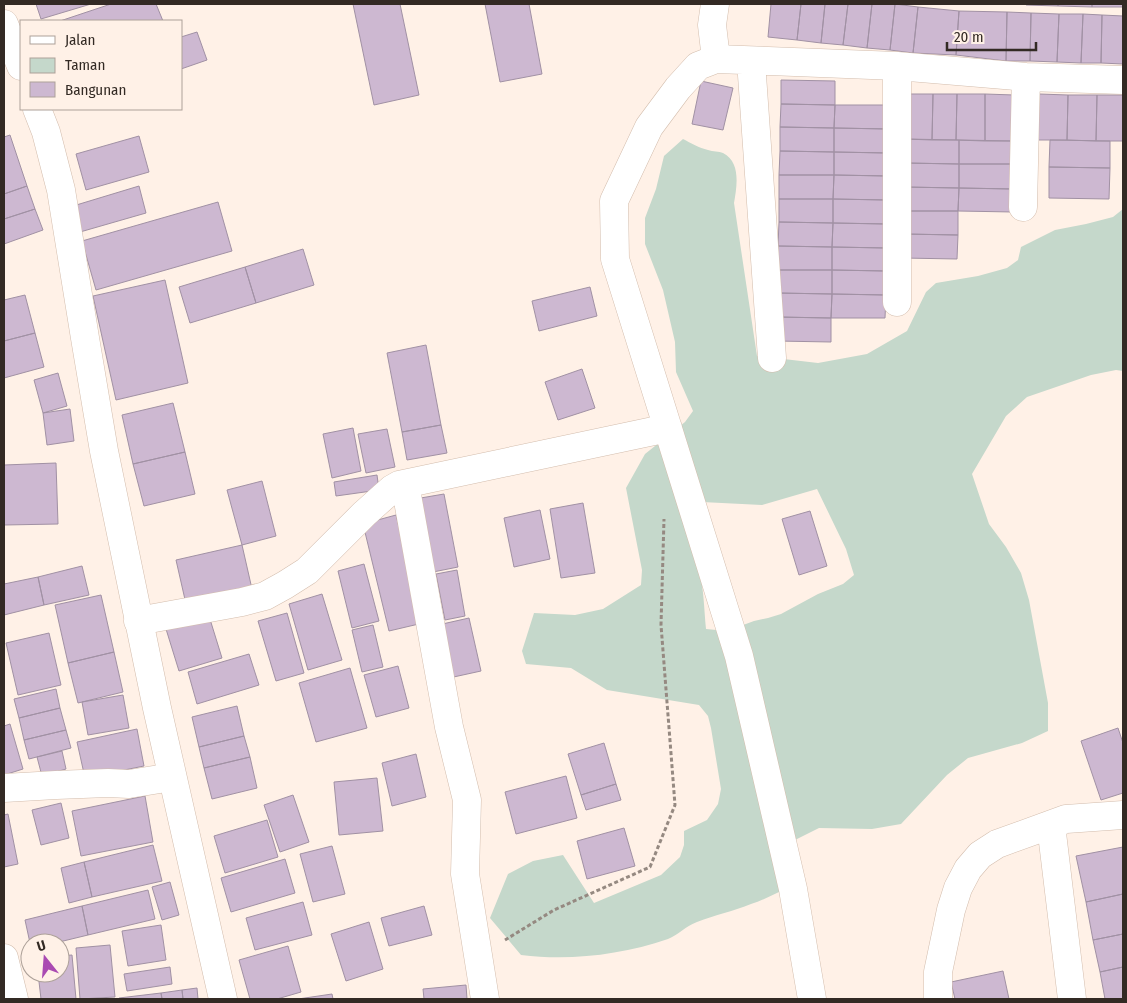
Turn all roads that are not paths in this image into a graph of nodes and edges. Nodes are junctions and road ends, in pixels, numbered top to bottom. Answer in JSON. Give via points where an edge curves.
{"nodes":[{"id":1,"x":715,"y":4,"type":"edge"},
{"id":2,"x":4,"y":24,"type":"edge"},
{"id":3,"x":716,"y":59,"type":"junction"},
{"id":4,"x":751,"y":61,"type":"junction"},
{"id":5,"x":20,"y":64,"type":"edge"},
{"id":6,"x":897,"y":66,"type":"junction"},
{"id":7,"x":1026,"y":78,"type":"junction"},
{"id":8,"x":1123,"y":80,"type":"edge"},
{"id":9,"x":37,"y":110,"type":"edge"},
{"id":10,"x":1023,"y":207,"type":"dead end"},
{"id":11,"x":897,"y":302,"type":"dead end"},
{"id":12,"x":772,"y":358,"type":"dead end"},
{"id":13,"x":668,"y":428,"type":"junction"},
{"id":14,"x":405,"y":484,"type":"junction"},
{"id":15,"x":138,"y":621,"type":"junction"},
{"id":16,"x":172,"y":778,"type":"junction"},
{"id":17,"x":4,"y":788,"type":"edge"},
{"id":18,"x":1123,"y":815,"type":"edge"},
{"id":19,"x":1052,"y":825,"type":"junction"},
{"id":20,"x":4,"y":958,"type":"edge"},
{"id":21,"x":14,"y":999,"type":"edge"},
{"id":22,"x":223,"y":999,"type":"edge"},
{"id":23,"x":485,"y":999,"type":"edge"},
{"id":24,"x":812,"y":999,"type":"edge"},
{"id":25,"x":938,"y":999,"type":"edge"},
{"id":26,"x":1072,"y":999,"type":"edge"}],
"edges":[{"from":1,"to":3,"type":"street","via":[[712,24]]},
{"from":2,"to":5,"type":"street"},
{"from":3,"to":4,"type":"street"},
{"from":3,"to":13,"type":"street","via":[[698,66],[649,127],[614,201],[616,260]]},
{"from":4,"to":6,"type":"street"},
{"from":4,"to":12,"type":"street"},
{"from":6,"to":7,"type":"street"},
{"from":6,"to":11,"type":"street"},
{"from":7,"to":8,"type":"street"},
{"from":7,"to":10,"type":"street"},
{"from":9,"to":15,"type":"street","via":[[61,190],[104,451]]},
{"from":13,"to":14,"type":"street"},
{"from":13,"to":24,"type":"street","via":[[739,656],[793,890]]},
{"from":14,"to":15,"type":"street","via":[[392,489],[307,571],[265,596]]},
{"from":14,"to":23,"type":"street","via":[[449,727],[467,800],[465,874]]},
{"from":15,"to":16,"type":"street"},
{"from":16,"to":17,"type":"street","via":[[129,784]]},
{"from":16,"to":22,"type":"street"},
{"from":18,"to":19,"type":"street","via":[[1066,819]]},
{"from":19,"to":25,"type":"street","via":[[997,844],[980,855],[968,869],[951,910],[938,972]]},
{"from":19,"to":26,"type":"street"},
{"from":20,"to":21,"type":"street"}]}
